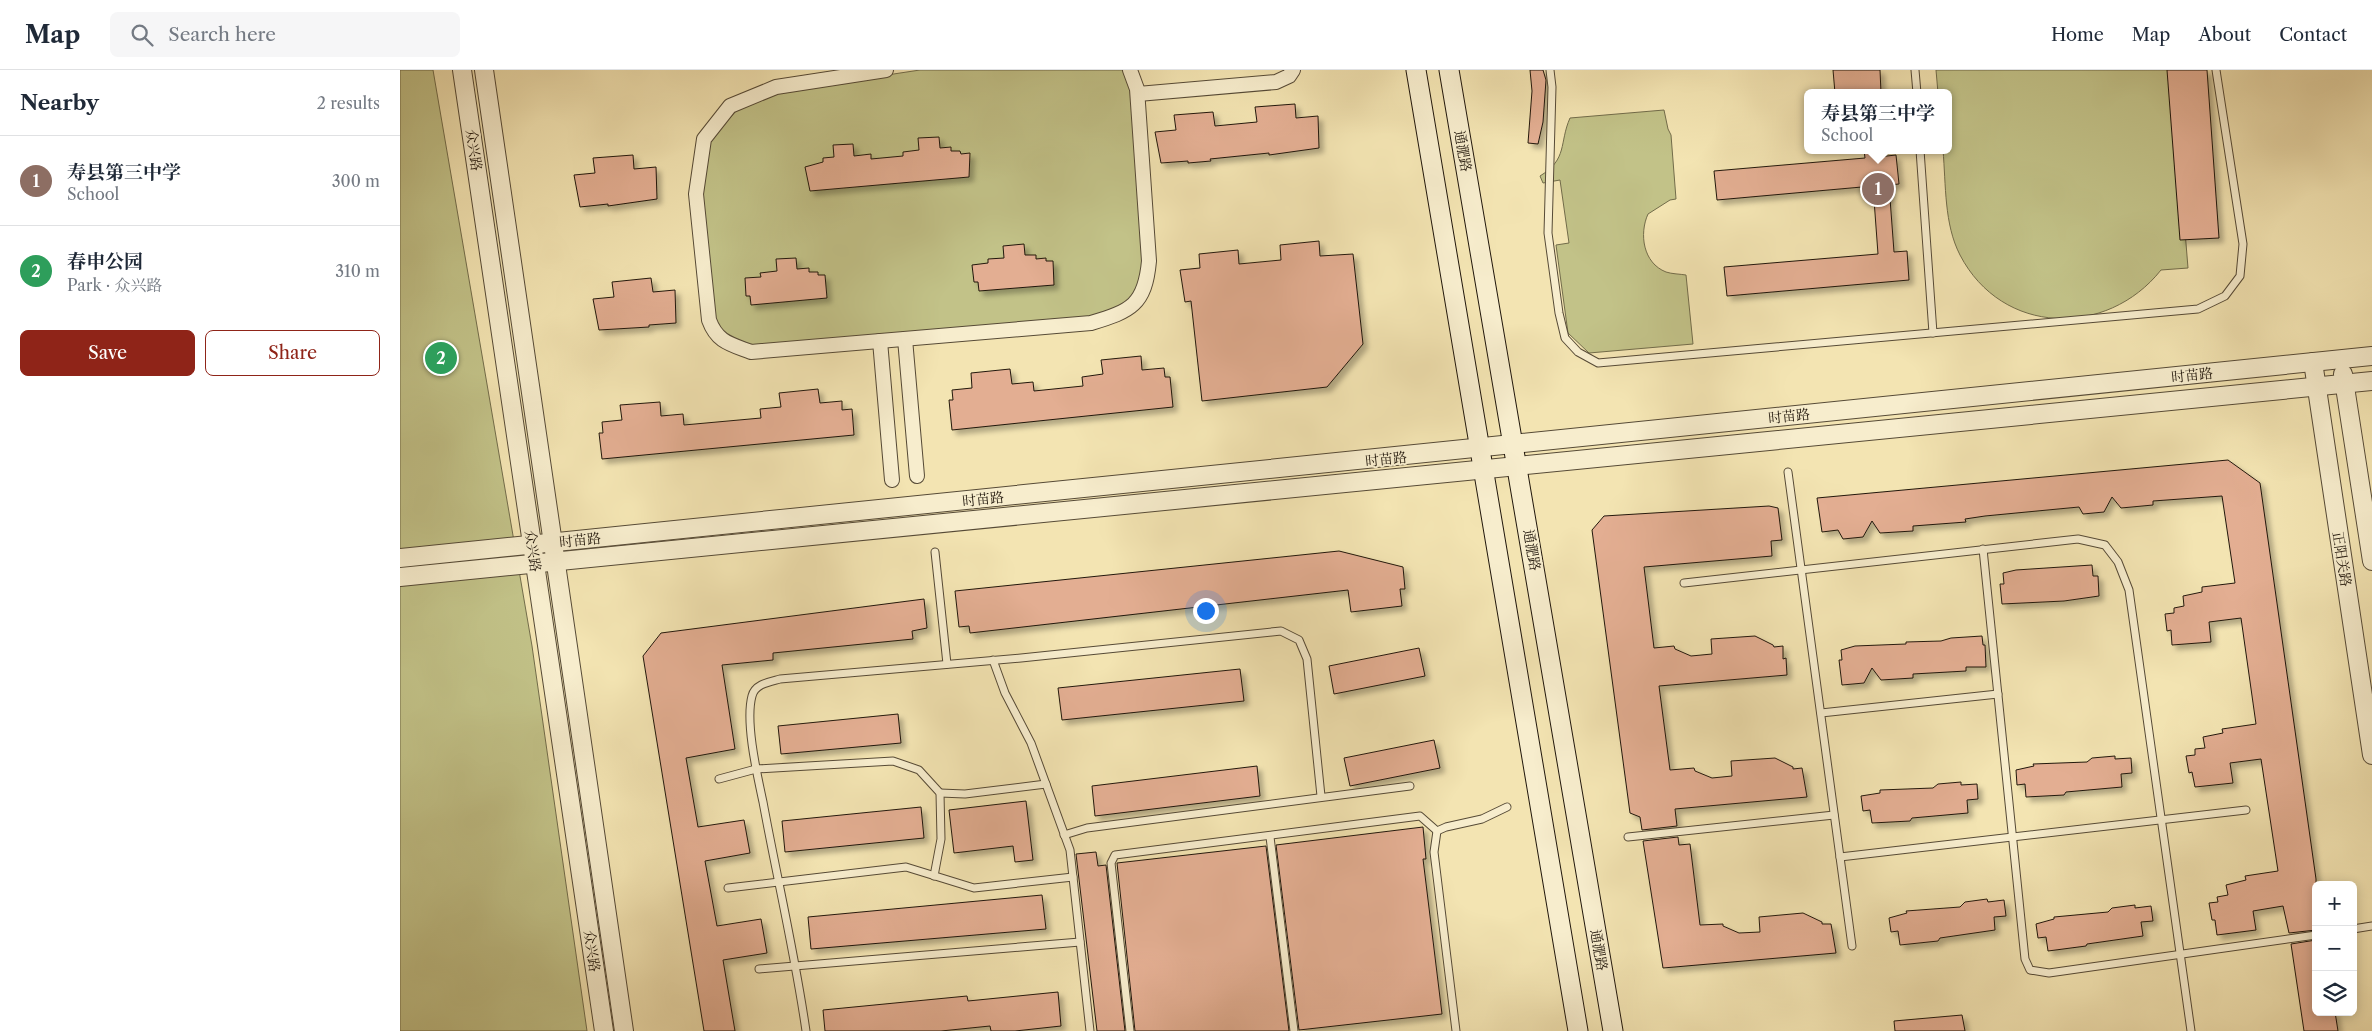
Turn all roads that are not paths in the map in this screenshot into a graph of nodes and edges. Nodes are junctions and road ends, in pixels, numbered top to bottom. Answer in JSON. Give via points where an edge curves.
{"nodes":[{"id":1,"x":462,"y":70,"type":"edge"},
{"id":2,"x":484,"y":70,"type":"edge"},
{"id":3,"x":886,"y":70,"type":"edge"},
{"id":4,"x":1130,"y":70,"type":"edge"},
{"id":5,"x":1293,"y":70,"type":"edge"},
{"id":6,"x":1416,"y":70,"type":"edge"},
{"id":7,"x":1449,"y":70,"type":"edge"},
{"id":8,"x":1550,"y":70,"type":"edge"},
{"id":9,"x":1915,"y":70,"type":"edge"},
{"id":10,"x":2216,"y":70,"type":"edge"},
{"id":11,"x":1916,"y":89,"type":"edge"},
{"id":12,"x":1138,"y":94,"type":"junction"},
{"id":13,"x":1920,"y":154,"type":"edge"},
{"id":14,"x":1933,"y":333,"type":"junction"},
{"id":15,"x":905,"y":339,"type":"junction"},
{"id":16,"x":880,"y":341,"type":"junction"},
{"id":17,"x":2372,"y":356,"type":"edge"},
{"id":18,"x":2341,"y":359,"type":"junction"},
{"id":19,"x":2313,"y":362,"type":"junction"},
{"id":20,"x":2372,"y":381,"type":"edge"},
{"id":21,"x":2345,"y":384,"type":"junction"},
{"id":22,"x":2317,"y":387,"type":"junction"},
{"id":23,"x":1514,"y":445,"type":"junction"},
{"id":24,"x":1480,"y":449,"type":"junction"},
{"id":25,"x":1517,"y":466,"type":"junction"},
{"id":26,"x":1483,"y":470,"type":"junction"},
{"id":27,"x":1788,"y":472,"type":"dead end"},
{"id":28,"x":917,"y":476,"type":"dead end"},
{"id":29,"x":892,"y":480,"type":"dead end"},
{"id":30,"x":552,"y":542,"type":"junction"},
{"id":31,"x":532,"y":544,"type":"junction"},
{"id":32,"x":1983,"y":549,"type":"junction"},
{"id":33,"x":935,"y":552,"type":"dead end"},
{"id":34,"x":400,"y":558,"type":"edge"},
{"id":35,"x":554,"y":560,"type":"junction"},
{"id":36,"x":2372,"y":561,"type":"edge"},
{"id":37,"x":400,"y":576,"type":"edge"},
{"id":38,"x":1684,"y":583,"type":"dead end"},
{"id":39,"x":993,"y":660,"type":"junction"},
{"id":40,"x":947,"y":664,"type":"junction"},
{"id":41,"x":1998,"y":694,"type":"junction"},
{"id":42,"x":1821,"y":714,"type":"junction"},
{"id":43,"x":2372,"y":756,"type":"edge"},
{"id":44,"x":756,"y":769,"type":"junction"},
{"id":45,"x":719,"y":779,"type":"dead end"},
{"id":46,"x":1046,"y":784,"type":"junction"},
{"id":47,"x":1410,"y":786,"type":"dead end"},
{"id":48,"x":940,"y":793,"type":"junction"},
{"id":49,"x":1321,"y":796,"type":"junction"},
{"id":50,"x":1507,"y":807,"type":"dead end"},
{"id":51,"x":2246,"y":810,"type":"dead end"},
{"id":52,"x":1834,"y":814,"type":"junction"},
{"id":53,"x":1437,"y":831,"type":"junction"},
{"id":54,"x":1064,"y":835,"type":"junction"},
{"id":55,"x":1270,"y":837,"type":"dead end"},
{"id":56,"x":1628,"y":837,"type":"dead end"},
{"id":57,"x":1840,"y":857,"type":"junction"},
{"id":58,"x":934,"y":876,"type":"junction"},
{"id":59,"x":1073,"y":877,"type":"junction"},
{"id":60,"x":728,"y":888,"type":"dead end"},
{"id":61,"x":2372,"y":926,"type":"edge"},
{"id":62,"x":2357,"y":928,"type":"edge"},
{"id":63,"x":2312,"y":935,"type":"edge"},
{"id":64,"x":1080,"y":942,"type":"junction"},
{"id":65,"x":1852,"y":946,"type":"dead end"},
{"id":66,"x":759,"y":969,"type":"dead end"},
{"id":67,"x":604,"y":1031,"type":"edge"},
{"id":68,"x":624,"y":1031,"type":"edge"},
{"id":69,"x":806,"y":1031,"type":"edge"},
{"id":70,"x":1090,"y":1031,"type":"edge"},
{"id":71,"x":1130,"y":1031,"type":"edge"},
{"id":72,"x":1294,"y":1031,"type":"edge"},
{"id":73,"x":1456,"y":1031,"type":"edge"},
{"id":74,"x":1578,"y":1031,"type":"edge"},
{"id":75,"x":1613,"y":1031,"type":"edge"},
{"id":76,"x":2191,"y":1031,"type":"edge"}],
"edges":[{"from":1,"to":31,"type":"street","name":"众兴路"},
{"from":2,"to":30,"type":"street","name":"众兴路"},
{"from":3,"to":16,"type":"street","via":[[776,87],[730,106],[704,139],[696,194],[709,320],[714,334],[751,352]]},
{"from":4,"to":12,"type":"street"},
{"from":5,"to":12,"type":"street","via":[[1276,82]]},
{"from":6,"to":24,"type":"main road"},
{"from":7,"to":23,"type":"main road","name":"通淝路"},
{"from":8,"to":14,"type":"lane","via":[[1548,233],[1564,338],[1578,352],[1598,363]]},
{"from":9,"to":11,"type":"lane"},
{"from":10,"to":14,"type":"lane","via":[[2243,244],[2240,276],[2225,296],[2198,309]]},
{"from":12,"to":15,"type":"street","via":[[1149,262],[1147,283],[1136,303],[1117,315],[1091,323]]},
{"from":13,"to":14,"type":"lane"},
{"from":15,"to":16,"type":"street"},
{"from":15,"to":28,"type":"street"},
{"from":16,"to":29,"type":"street"},
{"from":17,"to":18,"type":"street","name":"时苗路"},
{"from":18,"to":19,"type":"street","name":"时苗路"},
{"from":18,"to":21,"type":"street"},
{"from":19,"to":22,"type":"street","name":"正阳关路"},
{"from":19,"to":23,"type":"street","name":"时苗路"},
{"from":20,"to":21,"type":"street","name":"时苗路"},
{"from":21,"to":22,"type":"street","name":"时苗路"},
{"from":21,"to":36,"type":"street"},
{"from":22,"to":25,"type":"street","name":"时苗路"},
{"from":22,"to":43,"type":"street","name":"正阳关路"},
{"from":23,"to":24,"type":"street","name":"时苗路"},
{"from":23,"to":25,"type":"main road","name":"通淝路"},
{"from":24,"to":26,"type":"main road"},
{"from":24,"to":30,"type":"street","name":"时苗路"},
{"from":25,"to":26,"type":"street","name":"时苗路"},
{"from":25,"to":75,"type":"main road","name":"通淝路"},
{"from":26,"to":35,"type":"street","name":"时苗路"},
{"from":26,"to":74,"type":"main road"},
{"from":27,"to":42,"type":"lane"},
{"from":30,"to":31,"type":"street","name":"时苗路"},
{"from":30,"to":35,"type":"street","name":"众兴路"},
{"from":31,"to":34,"type":"street","name":"时苗路"},
{"from":31,"to":67,"type":"street","name":"众兴路"},
{"from":32,"to":38,"type":"lane"},
{"from":32,"to":41,"type":"lane"},
{"from":32,"to":76,"type":"lane","via":[[2078,539],[2105,545],[2118,562],[2130,598]]},
{"from":33,"to":40,"type":"lane"},
{"from":35,"to":37,"type":"street","name":"时苗路"},
{"from":35,"to":68,"type":"street","name":"众兴路"},
{"from":39,"to":40,"type":"lane"},
{"from":39,"to":46,"type":"lane"},
{"from":39,"to":49,"type":"lane","via":[[1281,631],[1299,640],[1307,659]]},
{"from":40,"to":44,"type":"lane","via":[[780,679],[761,684],[752,694],[749,711]]},
{"from":41,"to":42,"type":"lane"},
{"from":41,"to":63,"type":"lane","via":[[2026,959],[2030,970],[2049,973]]},
{"from":42,"to":52,"type":"lane"},
{"from":44,"to":45,"type":"lane"},
{"from":44,"to":48,"type":"lane","via":[[893,761],[919,770]]},
{"from":44,"to":69,"type":"lane"},
{"from":46,"to":48,"type":"lane","via":[[965,794]]},
{"from":46,"to":54,"type":"lane"},
{"from":47,"to":49,"type":"lane"},
{"from":48,"to":58,"type":"lane","via":[[941,839]]},
{"from":49,"to":54,"type":"lane","via":[[1087,828]]},
{"from":50,"to":53,"type":"lane","via":[[1482,819],[1446,826]]},
{"from":51,"to":57,"type":"lane"},
{"from":52,"to":56,"type":"lane"},
{"from":52,"to":57,"type":"lane"},
{"from":53,"to":71,"type":"lane","via":[[1420,816],[1115,855],[1111,863]]},
{"from":53,"to":73,"type":"lane","via":[[1434,852]]},
{"from":54,"to":59,"type":"lane","via":[[1070,850]]},
{"from":55,"to":72,"type":"lane"},
{"from":57,"to":65,"type":"lane"},
{"from":58,"to":59,"type":"lane","via":[[974,888]]},
{"from":58,"to":60,"type":"lane","via":[[906,868]]},
{"from":59,"to":64,"type":"lane"},
{"from":61,"to":62,"type":"lane"},
{"from":64,"to":66,"type":"lane"},
{"from":64,"to":70,"type":"lane"}]}
